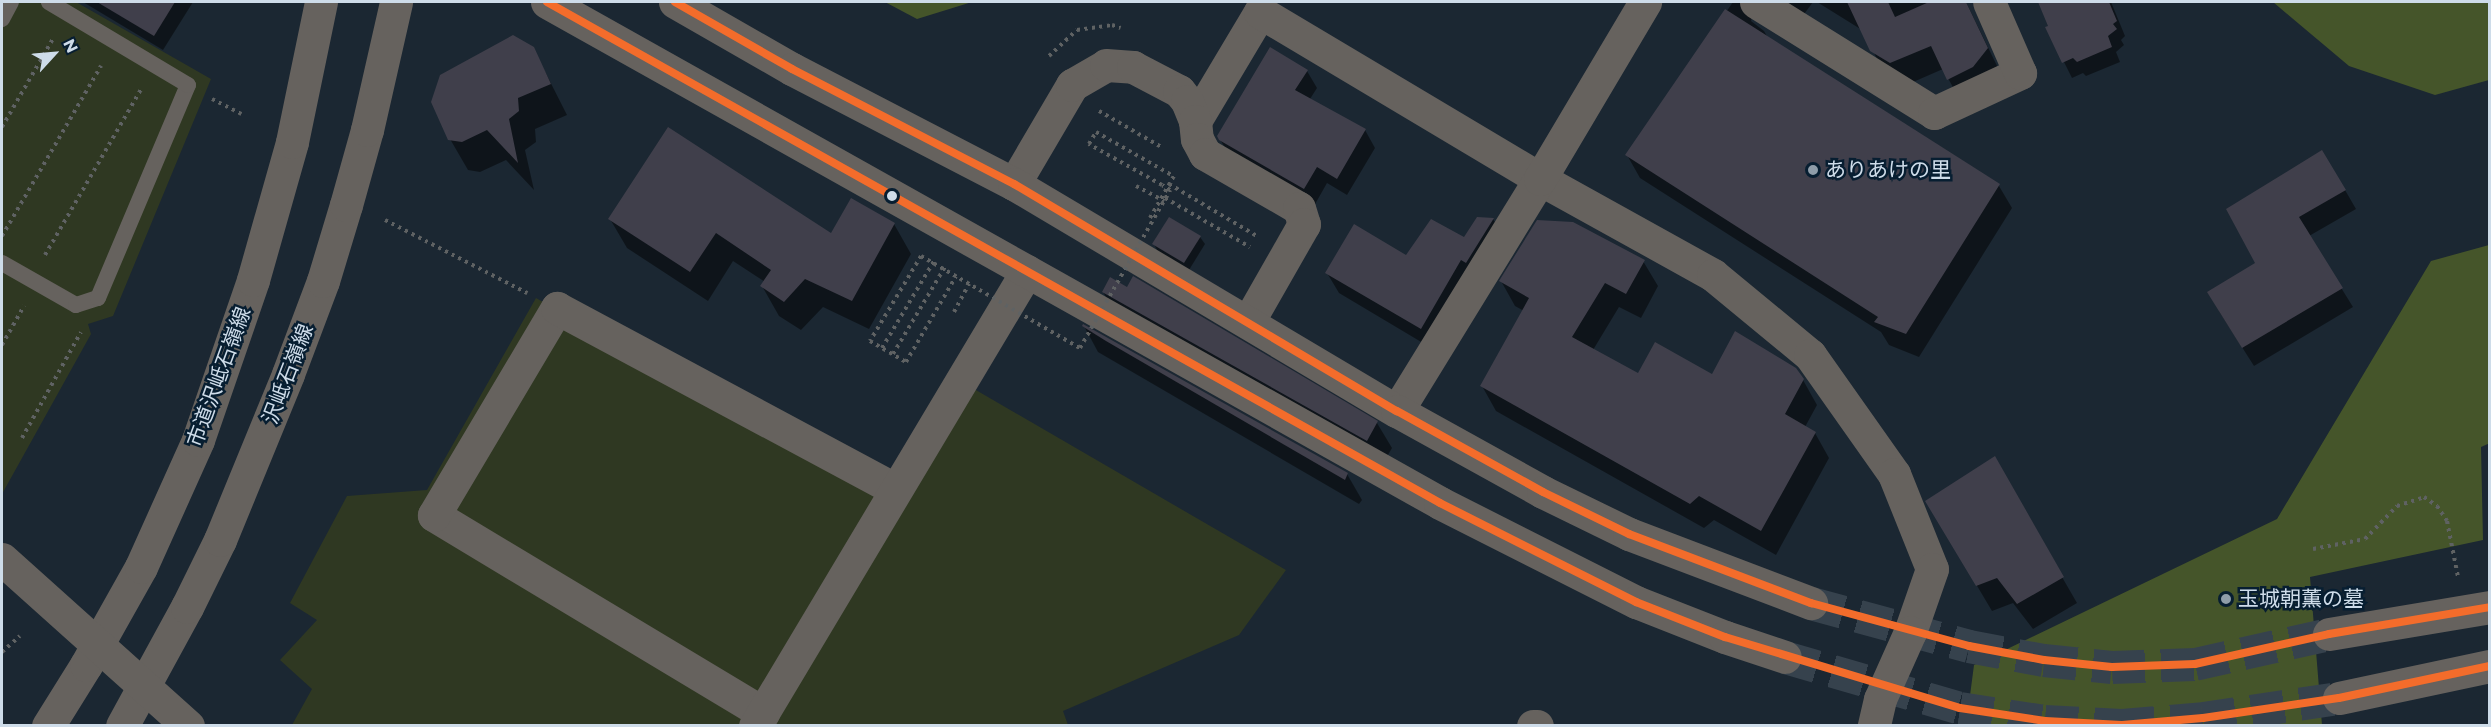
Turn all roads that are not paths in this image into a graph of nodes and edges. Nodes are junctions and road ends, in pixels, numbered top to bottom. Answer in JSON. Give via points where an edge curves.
{"nodes":[{"id":1,"x":12,"y":2,"type":"edge"},
{"id":2,"x":49,"y":2,"type":"edge"},
{"id":3,"x":321,"y":2,"type":"edge"},
{"id":4,"x":396,"y":2,"type":"edge"},
{"id":5,"x":547,"y":2,"type":"edge"},
{"id":6,"x":1645,"y":2,"type":"edge"},
{"id":7,"x":1756,"y":2,"type":"edge"},
{"id":8,"x":1989,"y":2,"type":"edge"},
{"id":9,"x":679,"y":3,"type":"edge"},
{"id":10,"x":2,"y":19,"type":"edge"},
{"id":11,"x":1195,"y":121,"type":"junction"},
{"id":12,"x":1540,"y":179,"type":"junction"},
{"id":13,"x":1014,"y":184,"type":"junction"},
{"id":14,"x":2,"y":263,"type":"edge"},
{"id":15,"x":1027,"y":271,"type":"junction"},
{"id":16,"x":1248,"y":322,"type":"junction"},
{"id":17,"x":1397,"y":411,"type":"junction"},
{"id":18,"x":894,"y":489,"type":"junction"},
{"id":19,"x":2,"y":559,"type":"edge"},
{"id":20,"x":1811,"y":603,"type":"tunnel mouth"},
{"id":21,"x":2490,"y":607,"type":"edge"},
{"id":22,"x":2329,"y":634,"type":"tunnel mouth"},
{"id":23,"x":1785,"y":657,"type":"tunnel mouth"},
{"id":24,"x":2490,"y":666,"type":"edge"},
{"id":25,"x":2339,"y":698,"type":"tunnel mouth"},
{"id":26,"x":759,"y":719,"type":"edge"},
{"id":27,"x":48,"y":726,"type":"edge"},
{"id":28,"x":122,"y":726,"type":"edge"},
{"id":29,"x":188,"y":726,"type":"edge"},
{"id":30,"x":1874,"y":726,"type":"edge"}],
"edges":[{"from":1,"to":10,"type":"lane"},
{"from":2,"to":14,"type":"lane","via":[[188,85],[98,298],[76,305]]},
{"from":3,"to":27,"type":"street","name":"市道沢岻石嶺線","via":[[266,236],[198,440],[141,567]]},
{"from":4,"to":28,"type":"street","name":"沢岻石嶺線","via":[[346,205],[288,374],[220,540]]},
{"from":5,"to":15,"type":"street"},
{"from":6,"to":12,"type":"street"},
{"from":7,"to":8,"type":"street","via":[[1934,113],[2020,73]]},
{"from":9,"to":13,"type":"street","via":[[792,69]]},
{"from":11,"to":12,"type":"street","via":[[1260,12]]},
{"from":11,"to":13,"type":"street","via":[[1179,92],[1133,67],[1106,65],[1072,85]]},
{"from":11,"to":16,"type":"street","via":[[1197,140],[1205,154],[1299,208],[1304,224]]},
{"from":12,"to":17,"type":"street"},
{"from":12,"to":30,"type":"street","via":[[1713,275],[1810,355],[1894,474],[1932,569],[1880,699]]},
{"from":13,"to":16,"type":"street"},
{"from":15,"to":18,"type":"street"},
{"from":15,"to":23,"type":"street","via":[[1541,556],[1636,602]]},
{"from":16,"to":17,"type":"street"},
{"from":17,"to":20,"type":"street","via":[[1543,492],[1629,534]]},
{"from":18,"to":26,"type":"street"},
{"from":18,"to":26,"type":"street","via":[[557,308],[434,514]]},
{"from":19,"to":29,"type":"street","bridge":true},
{"from":21,"to":22,"type":"street"},
{"from":24,"to":25,"type":"street"}]}
